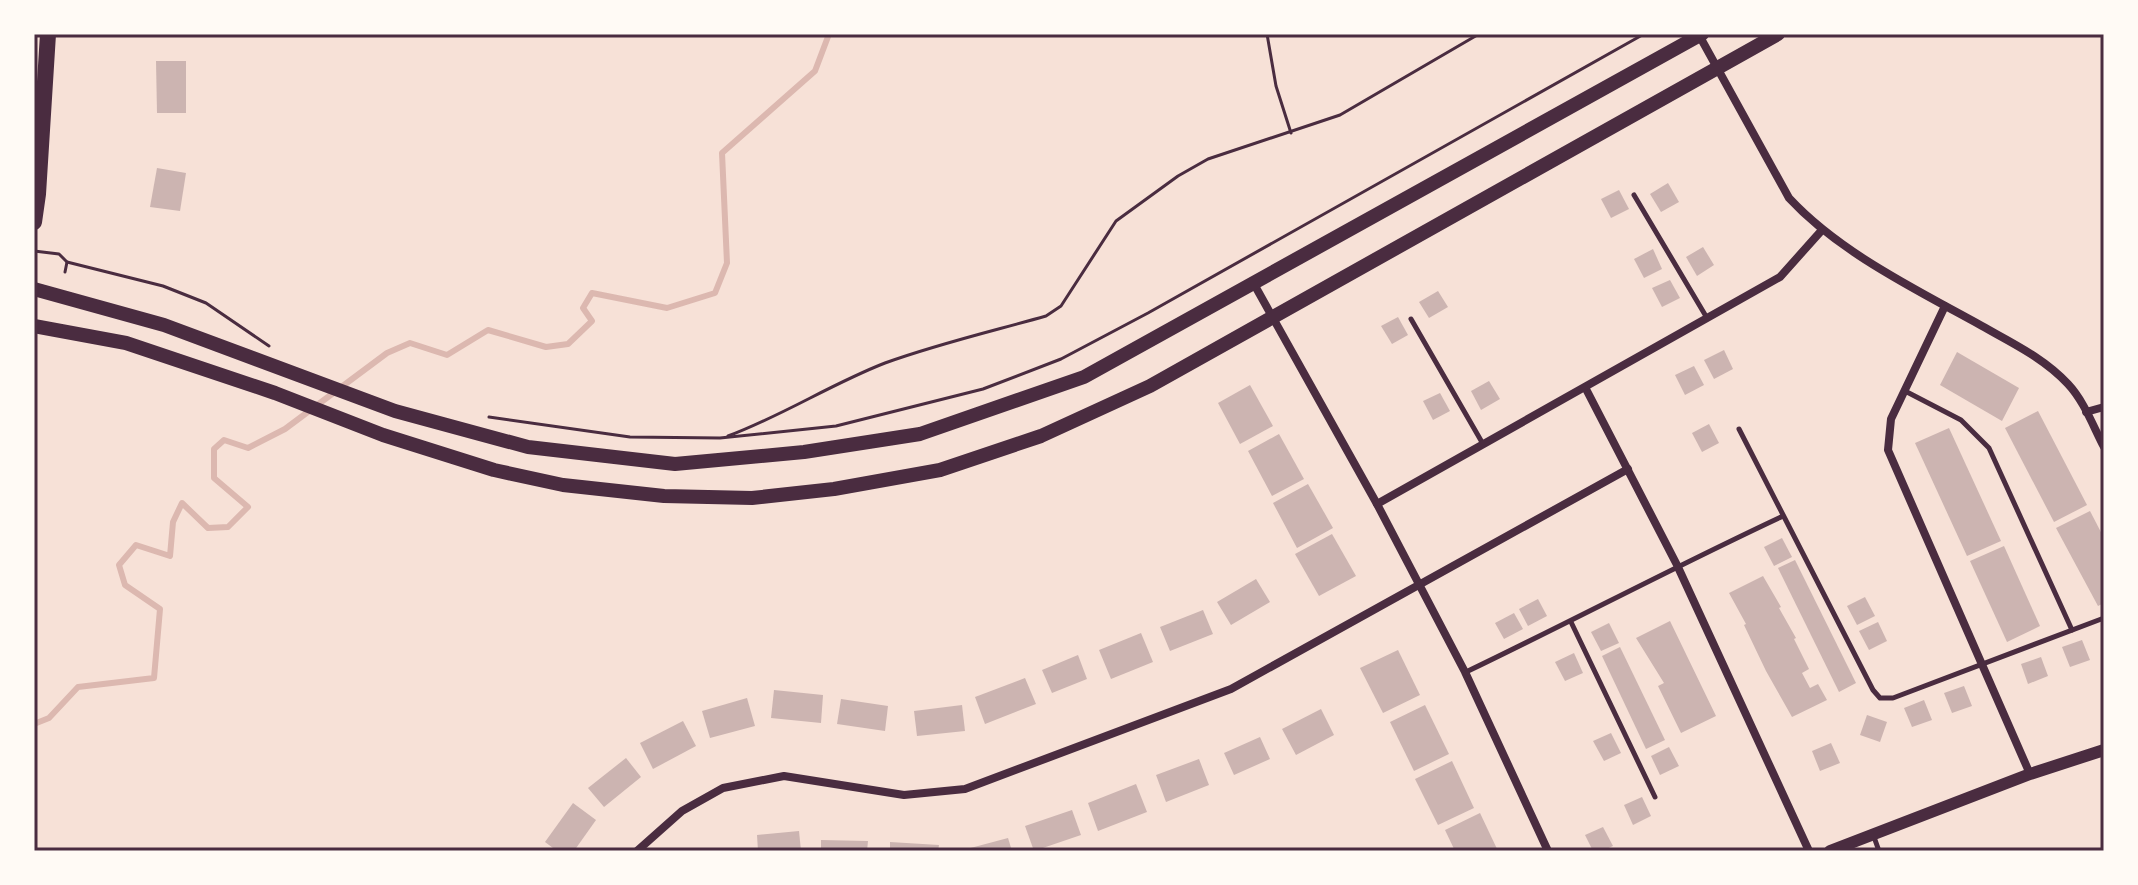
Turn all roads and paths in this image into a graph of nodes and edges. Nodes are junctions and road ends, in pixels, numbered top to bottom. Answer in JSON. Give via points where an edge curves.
{"nodes":[{"id":1,"x":48,"y":34,"type":"edge"},
{"id":2,"x":1267,"y":34,"type":"edge"},
{"id":3,"x":1479,"y":34,"type":"edge"},
{"id":4,"x":1644,"y":34,"type":"edge"},
{"id":5,"x":1778,"y":34,"type":"edge"},
{"id":6,"x":1700,"y":35,"type":"edge"},
{"id":7,"x":1717,"y":68,"type":"junction"},
{"id":8,"x":1291,"y":133,"type":"junction"},
{"id":9,"x":1634,"y":195,"type":"dead end"},
{"id":10,"x":34,"y":222,"type":"edge"},
{"id":11,"x":1822,"y":230,"type":"junction"},
{"id":12,"x":34,"y":251,"type":"edge"},
{"id":13,"x":67,"y":262,"type":"junction"},
{"id":14,"x":65,"y":272,"type":"dead end"},
{"id":15,"x":1254,"y":284,"type":"junction"},
{"id":16,"x":34,"y":289,"type":"edge"},
{"id":17,"x":1945,"y":306,"type":"junction"},
{"id":18,"x":1272,"y":318,"type":"junction"},
{"id":19,"x":1707,"y":318,"type":"junction"},
{"id":20,"x":1411,"y":319,"type":"dead end"},
{"id":21,"x":34,"y":326,"type":"edge"},
{"id":22,"x":273,"y":348,"type":"dead end"},
{"id":23,"x":1586,"y":389,"type":"junction"},
{"id":24,"x":1905,"y":391,"type":"junction"},
{"id":25,"x":2104,"y":407,"type":"edge"},
{"id":26,"x":2086,"y":412,"type":"junction"},
{"id":27,"x":487,"y":417,"type":"dead end"},
{"id":28,"x":1739,"y":429,"type":"dead end"},
{"id":29,"x":720,"y":438,"type":"junction"},
{"id":30,"x":1483,"y":444,"type":"junction"},
{"id":31,"x":2104,"y":447,"type":"edge"},
{"id":32,"x":1628,"y":469,"type":"junction"},
{"id":33,"x":1377,"y":504,"type":"junction"},
{"id":34,"x":1783,"y":516,"type":"junction"},
{"id":35,"x":1677,"y":565,"type":"junction"},
{"id":36,"x":1420,"y":586,"type":"junction"},
{"id":37,"x":2104,"y":618,"type":"edge"},
{"id":38,"x":1571,"y":622,"type":"junction"},
{"id":39,"x":2072,"y":630,"type":"junction"},
{"id":40,"x":1981,"y":665,"type":"junction"},
{"id":41,"x":1465,"y":672,"type":"junction"},
{"id":42,"x":2103,"y":753,"type":"edge"},
{"id":43,"x":2030,"y":774,"type":"junction"},
{"id":44,"x":1655,"y":797,"type":"dead end"},
{"id":45,"x":1873,"y":834,"type":"junction"},
{"id":46,"x":637,"y":851,"type":"edge"},
{"id":47,"x":1548,"y":851,"type":"edge"},
{"id":48,"x":1809,"y":851,"type":"edge"},
{"id":49,"x":1830,"y":851,"type":"edge"},
{"id":50,"x":1879,"y":851,"type":"edge"}],
"edges":[{"from":1,"to":10,"type":"main road"},
{"from":2,"to":8,"type":"path"},
{"from":3,"to":8,"type":"path","via":[[1340,115]]},
{"from":4,"to":29,"type":"path","via":[[1061,359],[909,410],[836,426]]},
{"from":5,"to":7,"type":"main road"},
{"from":6,"to":7,"type":"street"},
{"from":6,"to":15,"type":"main road"},
{"from":7,"to":11,"type":"street","via":[[1789,198]]},
{"from":7,"to":18,"type":"main road"},
{"from":8,"to":29,"type":"path","via":[[1208,159],[1116,221],[1067,299],[1046,316],[888,362]]},
{"from":9,"to":19,"type":"lane"},
{"from":11,"to":17,"type":"street"},
{"from":11,"to":19,"type":"street","via":[[1780,277]]},
{"from":12,"to":13,"type":"path","via":[[59,254]]},
{"from":13,"to":14,"type":"path"},
{"from":13,"to":22,"type":"path","via":[[163,286],[206,303]]},
{"from":15,"to":16,"type":"main road","via":[[1084,377],[920,434],[675,464],[528,447],[395,411],[164,325]]},
{"from":15,"to":18,"type":"street"},
{"from":17,"to":24,"type":"street"},
{"from":17,"to":26,"type":"street","via":[[2039,358],[2069,384]]},
{"from":18,"to":21,"type":"main road","via":[[1150,386],[1041,436],[940,470],[752,498],[664,496],[563,485],[494,470],[126,343]]},
{"from":18,"to":33,"type":"street"},
{"from":19,"to":23,"type":"street"},
{"from":20,"to":30,"type":"lane"},
{"from":23,"to":30,"type":"street"},
{"from":23,"to":32,"type":"street"},
{"from":24,"to":39,"type":"lane","via":[[1961,420],[1989,448]]},
{"from":24,"to":40,"type":"street","via":[[1891,419],[1888,450]]},
{"from":25,"to":26,"type":"street"},
{"from":26,"to":31,"type":"street"},
{"from":27,"to":29,"type":"path","via":[[630,437]]},
{"from":28,"to":34,"type":"lane"},
{"from":30,"to":33,"type":"street"},
{"from":32,"to":35,"type":"street"},
{"from":32,"to":36,"type":"street"},
{"from":33,"to":36,"type":"street"},
{"from":34,"to":35,"type":"lane"},
{"from":34,"to":40,"type":"lane","via":[[1880,698],[1893,698]]},
{"from":35,"to":38,"type":"lane"},
{"from":35,"to":48,"type":"street"},
{"from":36,"to":41,"type":"street"},
{"from":36,"to":46,"type":"street","via":[[1231,689],[965,789],[904,795],[784,776],[723,788],[682,811]]},
{"from":37,"to":39,"type":"lane"},
{"from":38,"to":41,"type":"lane"},
{"from":38,"to":44,"type":"lane"},
{"from":39,"to":40,"type":"lane"},
{"from":40,"to":43,"type":"street"},
{"from":41,"to":47,"type":"street"},
{"from":42,"to":43,"type":"street"},
{"from":43,"to":45,"type":"street"},
{"from":45,"to":49,"type":"street"},
{"from":45,"to":50,"type":"lane"}]}
